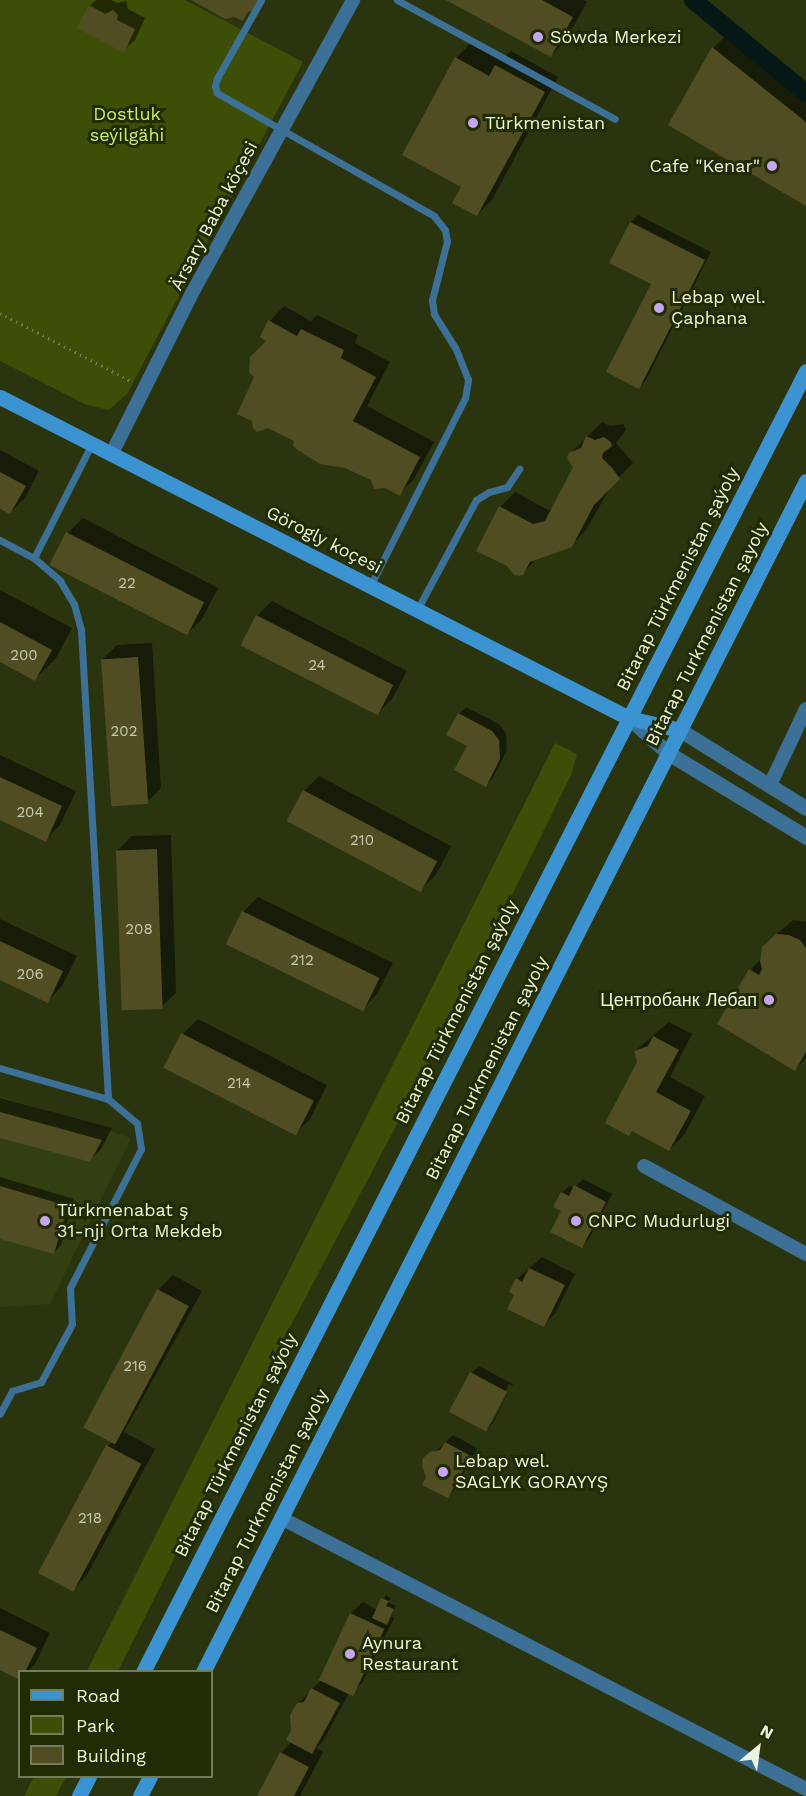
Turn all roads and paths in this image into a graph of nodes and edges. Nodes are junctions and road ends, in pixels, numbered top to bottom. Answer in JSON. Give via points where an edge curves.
{"nodes":[{"id":1,"x":261,"y":0,"type":"edge"},
{"id":2,"x":353,"y":0,"type":"edge"},
{"id":3,"x":397,"y":0,"type":"edge"},
{"id":4,"x":615,"y":119,"type":"dead end"},
{"id":5,"x":282,"y":128,"type":"junction"},
{"id":6,"x":0,"y":313,"type":"edge"},
{"id":7,"x":806,"y":371,"type":"edge"},
{"id":8,"x":146,"y":389,"type":"junction"},
{"id":9,"x":0,"y":397,"type":"edge"},
{"id":10,"x":92,"y":443,"type":"junction"},
{"id":11,"x":112,"y":453,"type":"junction"},
{"id":12,"x":519,"y":470,"type":"dead end"},
{"id":13,"x":806,"y":481,"type":"edge"},
{"id":14,"x":0,"y":540,"type":"edge"},
{"id":15,"x":34,"y":558,"type":"junction"},
{"id":16,"x":370,"y":586,"type":"junction"},
{"id":17,"x":417,"y":610,"type":"junction"},
{"id":18,"x":806,"y":710,"type":"edge"},
{"id":19,"x":629,"y":718,"type":"junction"},
{"id":20,"x":680,"y":730,"type":"junction"},
{"id":21,"x":668,"y":753,"type":"junction"},
{"id":22,"x":770,"y":785,"type":"junction"},
{"id":23,"x":806,"y":807,"type":"edge"},
{"id":24,"x":806,"y":837,"type":"edge"},
{"id":25,"x":0,"y":1068,"type":"edge"},
{"id":26,"x":108,"y":1099,"type":"junction"},
{"id":27,"x":644,"y":1166,"type":"dead end"},
{"id":28,"x":806,"y":1254,"type":"edge"},
{"id":29,"x":0,"y":1414,"type":"edge"},
{"id":30,"x":281,"y":1518,"type":"junction"},
{"id":31,"x":144,"y":1670,"type":"edge"},
{"id":32,"x":204,"y":1670,"type":"edge"},
{"id":33,"x":88,"y":1778,"type":"edge"},
{"id":34,"x":149,"y":1778,"type":"edge"},
{"id":35,"x":806,"y":1789,"type":"edge"},
{"id":36,"x":79,"y":1796,"type":"edge"},
{"id":37,"x":140,"y":1796,"type":"edge"}],
"edges":[{"from":1,"to":5,"type":"lane","via":[[215,86],[217,93],[227,100]]},
{"from":2,"to":5,"type":"street","name":"Ärsary Baba köçesi"},
{"from":3,"to":4,"type":"lane"},
{"from":5,"to":8,"type":"street","name":"Ärsary Baba köçesi","via":[[191,295]]},
{"from":5,"to":16,"type":"lane","via":[[434,216],[445,230],[447,241],[432,300],[434,314],[455,347],[468,380],[465,398]]},
{"from":6,"to":8,"type":"path"},
{"from":7,"to":19,"type":"main road","name":"Bitarap Türkmenistan şaýoly"},
{"from":8,"to":11,"type":"street","name":"Ärsary Baba köçesi"},
{"from":9,"to":10,"type":"main road","name":"Görogly koçesi"},
{"from":10,"to":11,"type":"main road","name":"Görogly koçesi"},
{"from":10,"to":15,"type":"lane"},
{"from":11,"to":16,"type":"main road","name":"Görogly koçesi"},
{"from":12,"to":17,"type":"lane","via":[[507,487],[476,500]]},
{"from":13,"to":20,"type":"main road","name":"Bitarap Turkmenistan şayoly"},
{"from":14,"to":15,"type":"lane"},
{"from":15,"to":26,"type":"lane","via":[[60,581],[74,604],[81,630]]},
{"from":16,"to":17,"type":"main road","name":"Görogly koçesi"},
{"from":17,"to":19,"type":"main road","name":"Görogly koçesi"},
{"from":18,"to":22,"type":"street"},
{"from":19,"to":20,"type":"main road","name":"Görogly koçesi"},
{"from":19,"to":21,"type":"street","name":"Görogly koçesi"},
{"from":19,"to":31,"type":"main road","name":"Bitarap Türkmenistan şaýoly"},
{"from":20,"to":21,"type":"main road","name":"Bitarap Turkmenistan şayoly"},
{"from":20,"to":22,"type":"street","name":"Görogly koçesi"},
{"from":21,"to":24,"type":"street","name":"Görogly koçesi"},
{"from":21,"to":30,"type":"main road","name":"Bitarap Turkmenistan şayoly"},
{"from":22,"to":23,"type":"street","name":"Görogly koçesi"},
{"from":25,"to":26,"type":"lane"},
{"from":26,"to":29,"type":"lane","via":[[137,1123],[141,1149],[70,1288],[72,1323],[52,1363],[41,1382],[12,1390]]},
{"from":27,"to":28,"type":"street"},
{"from":30,"to":32,"type":"main road","name":"Bitarap Turkmenistan şayoly"},
{"from":30,"to":35,"type":"street"},
{"from":33,"to":36,"type":"main road"},
{"from":34,"to":37,"type":"main road"}]}
